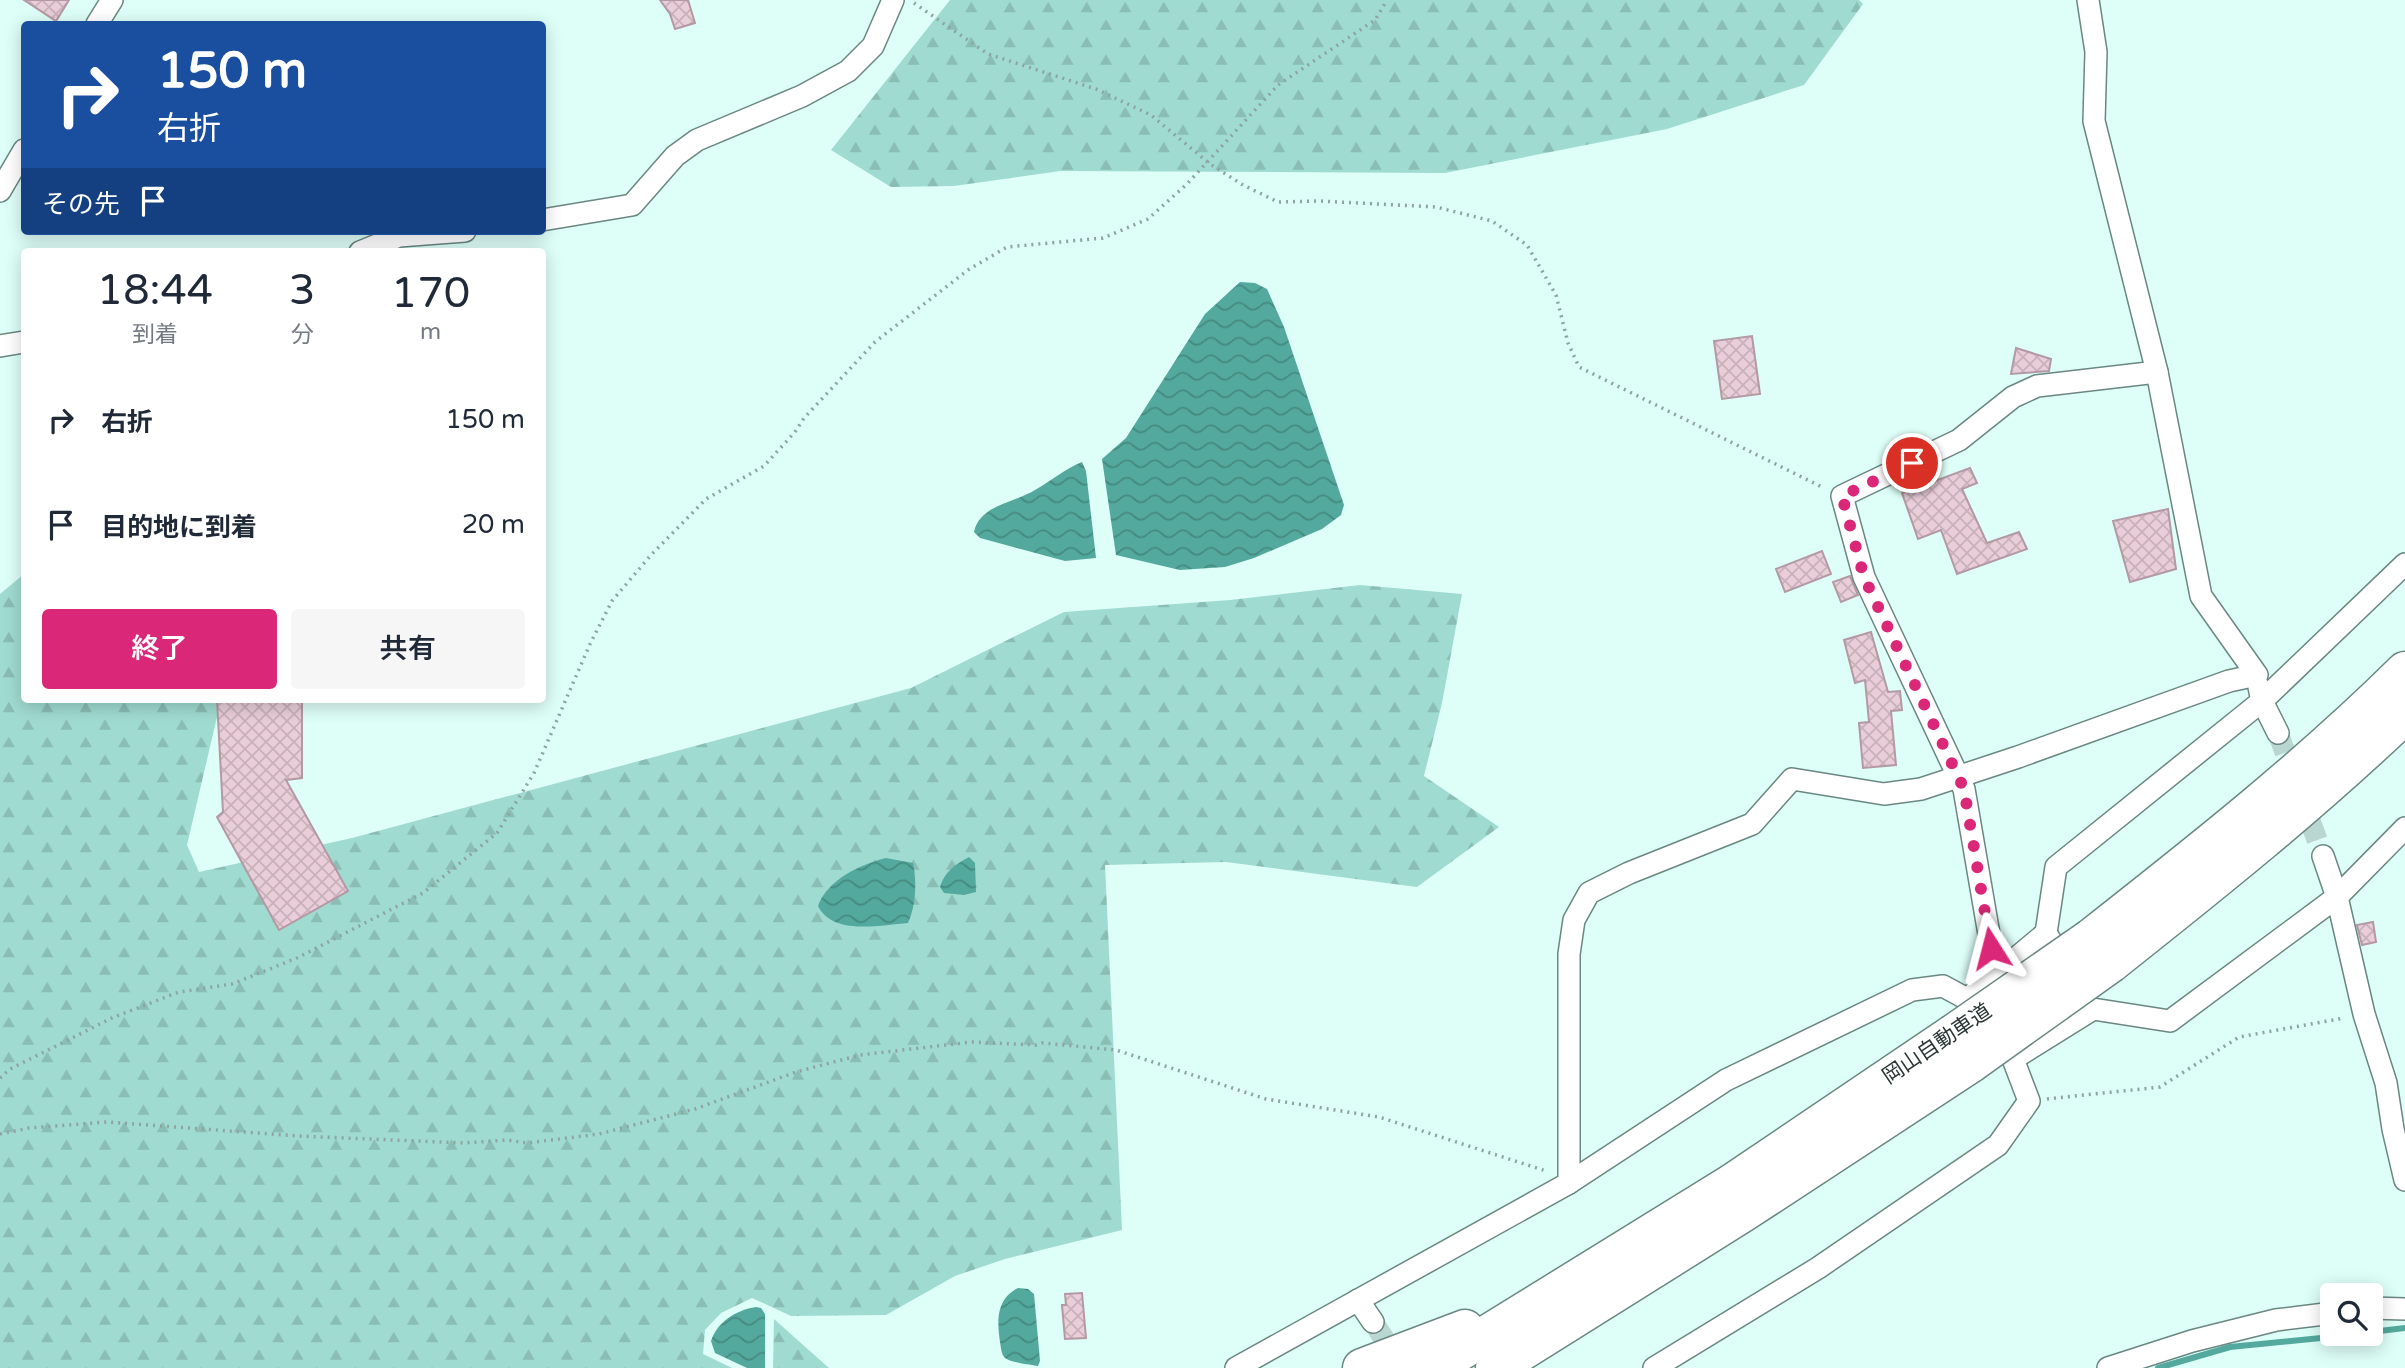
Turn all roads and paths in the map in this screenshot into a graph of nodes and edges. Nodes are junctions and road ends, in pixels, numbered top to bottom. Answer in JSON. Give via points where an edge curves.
{"nodes":[{"id":1,"x":112,"y":0,"type":"edge"},
{"id":2,"x":893,"y":0,"type":"edge"},
{"id":3,"x":909,"y":0,"type":"edge"},
{"id":4,"x":1387,"y":0,"type":"edge"},
{"id":5,"x":2088,"y":0,"type":"edge"},
{"id":6,"x":99,"y":21,"type":"edge"},
{"id":7,"x":21,"y":155,"type":"edge"},
{"id":8,"x":1208,"y":161,"type":"junction"},
{"id":9,"x":0,"y":191,"type":"edge"},
{"id":10,"x":546,"y":219,"type":"edge"},
{"id":11,"x":412,"y":235,"type":"edge"},
{"id":12,"x":370,"y":248,"type":"edge"},
{"id":13,"x":21,"y":342,"type":"edge"},
{"id":14,"x":0,"y":346,"type":"edge"},
{"id":15,"x":2157,"y":372,"type":"junction"},
{"id":16,"x":1842,"y":496,"type":"junction"},
{"id":17,"x":2405,"y":564,"type":"edge"},
{"id":18,"x":2405,"y":671,"type":"edge"},
{"id":19,"x":2257,"y":675,"type":"junction"},
{"id":20,"x":2262,"y":701,"type":"junction"},
{"id":21,"x":2405,"y":714,"type":"edge"},
{"id":22,"x":2278,"y":733,"type":"tunnel mouth"},
{"id":23,"x":1959,"y":776,"type":"junction"},
{"id":24,"x":2405,"y":828,"type":"edge"},
{"id":25,"x":2323,"y":856,"type":"tunnel mouth"},
{"id":26,"x":2337,"y":897,"type":"junction"},
{"id":27,"x":2046,"y":933,"type":"junction"},
{"id":28,"x":2101,"y":951,"type":"junction"},
{"id":29,"x":1996,"y":975,"type":"junction"},
{"id":30,"x":2093,"y":1009,"type":"junction"},
{"id":31,"x":2364,"y":1014,"type":"junction"},
{"id":32,"x":1964,"y":1032,"type":"junction"},
{"id":33,"x":2013,"y":1059,"type":"junction"},
{"id":34,"x":0,"y":1078,"type":"edge"},
{"id":35,"x":2029,"y":1101,"type":"junction"},
{"id":36,"x":0,"y":1134,"type":"edge"},
{"id":37,"x":2405,"y":1181,"type":"edge"},
{"id":38,"x":1569,"y":1183,"type":"junction"},
{"id":39,"x":1548,"y":1297,"type":"junction"},
{"id":40,"x":1358,"y":1300,"type":"junction"},
{"id":41,"x":2383,"y":1308,"type":"edge"},
{"id":42,"x":2405,"y":1309,"type":"edge"},
{"id":43,"x":2320,"y":1315,"type":"edge"},
{"id":44,"x":1373,"y":1322,"type":"tunnel mouth"},
{"id":45,"x":1236,"y":1368,"type":"edge"},
{"id":46,"x":1362,"y":1368,"type":"edge"},
{"id":47,"x":1433,"y":1368,"type":"edge"},
{"id":48,"x":1496,"y":1368,"type":"edge"},
{"id":49,"x":1654,"y":1368,"type":"edge"},
{"id":50,"x":2108,"y":1368,"type":"edge"}],
"edges":[{"from":1,"to":6,"type":"street"},
{"from":2,"to":10,"type":"street","via":[[873,46],[848,71],[802,96],[697,140],[675,156],[632,205]]},
{"from":3,"to":8,"type":"path","via":[[988,54],[1096,89],[1151,115]]},
{"from":4,"to":8,"type":"path","via":[[1375,20],[1278,85]]},
{"from":5,"to":15,"type":"street","via":[[2096,52],[2094,121]]},
{"from":7,"to":9,"type":"street"},
{"from":8,"to":16,"type":"path","via":[[1243,186],[1278,202],[1436,208],[1492,221],[1527,245],[1556,295],[1579,367]]},
{"from":8,"to":34,"type":"path","via":[[1148,219],[1103,238],[1007,247],[968,270],[875,342],[764,466],[706,499],[612,601],[534,773],[497,833],[423,893],[297,958],[232,984],[179,992],[114,1017]]},
{"from":11,"to":12,"type":"street"},
{"from":13,"to":14,"type":"street"},
{"from":15,"to":16,"type":"street","via":[[2037,386],[2013,397],[1959,440]]},
{"from":15,"to":19,"type":"street","via":[[2201,596]]},
{"from":16,"to":23,"type":"street","via":[[1864,577]]},
{"from":17,"to":20,"type":"street"},
{"from":18,"to":28,"type":"highway","name":"岡山自動車道","via":[[2349,726],[2220,836]]},
{"from":19,"to":20,"type":"street"},
{"from":19,"to":23,"type":"street"},
{"from":20,"to":22,"type":"street"},
{"from":20,"to":27,"type":"street","via":[[2056,867]]},
{"from":21,"to":28,"type":"highway","name":"岡山自動車道","via":[[2230,868]]},
{"from":23,"to":29,"type":"street"},
{"from":23,"to":38,"type":"street","via":[[1921,789],[1884,794],[1792,779],[1752,824],[1589,893],[1574,920],[1569,954]]},
{"from":24,"to":26,"type":"street"},
{"from":25,"to":26,"type":"street"},
{"from":26,"to":30,"type":"street","via":[[2170,1021]]},
{"from":26,"to":31,"type":"street"},
{"from":27,"to":29,"type":"street"},
{"from":27,"to":30,"type":"street"},
{"from":28,"to":32,"type":"highway","name":"岡山自動車道","bridge":true},
{"from":29,"to":32,"type":"street"},
{"from":30,"to":33,"type":"street"},
{"from":31,"to":35,"type":"path","via":[[2239,1037],[2160,1087]]},
{"from":31,"to":37,"type":"street","via":[[2386,1083]]},
{"from":32,"to":33,"type":"street"},
{"from":32,"to":38,"type":"street","via":[[1943,986],[1912,990],[1726,1080]]},
{"from":32,"to":39,"type":"highway","name":"岡山自動車道"},
{"from":32,"to":48,"type":"highway","name":"岡山自動車道","via":[[1732,1219]]},
{"from":33,"to":35,"type":"street"},
{"from":35,"to":49,"type":"street","via":[[1998,1145],[1818,1268]]},
{"from":36,"to":38,"type":"path","via":[[107,1122],[312,1136],[527,1143],[599,1134],[683,1112],[860,1055],[972,1042],[1042,1043],[1116,1050],[1266,1099],[1379,1117]]},
{"from":38,"to":40,"type":"street"},
{"from":39,"to":46,"type":"highway"},
{"from":39,"to":47,"type":"highway","name":"岡山自動車道"},
{"from":40,"to":44,"type":"street"},
{"from":40,"to":45,"type":"street"},
{"from":41,"to":42,"type":"street"},
{"from":43,"to":50,"type":"street","via":[[2276,1320],[2192,1341]]}]}
